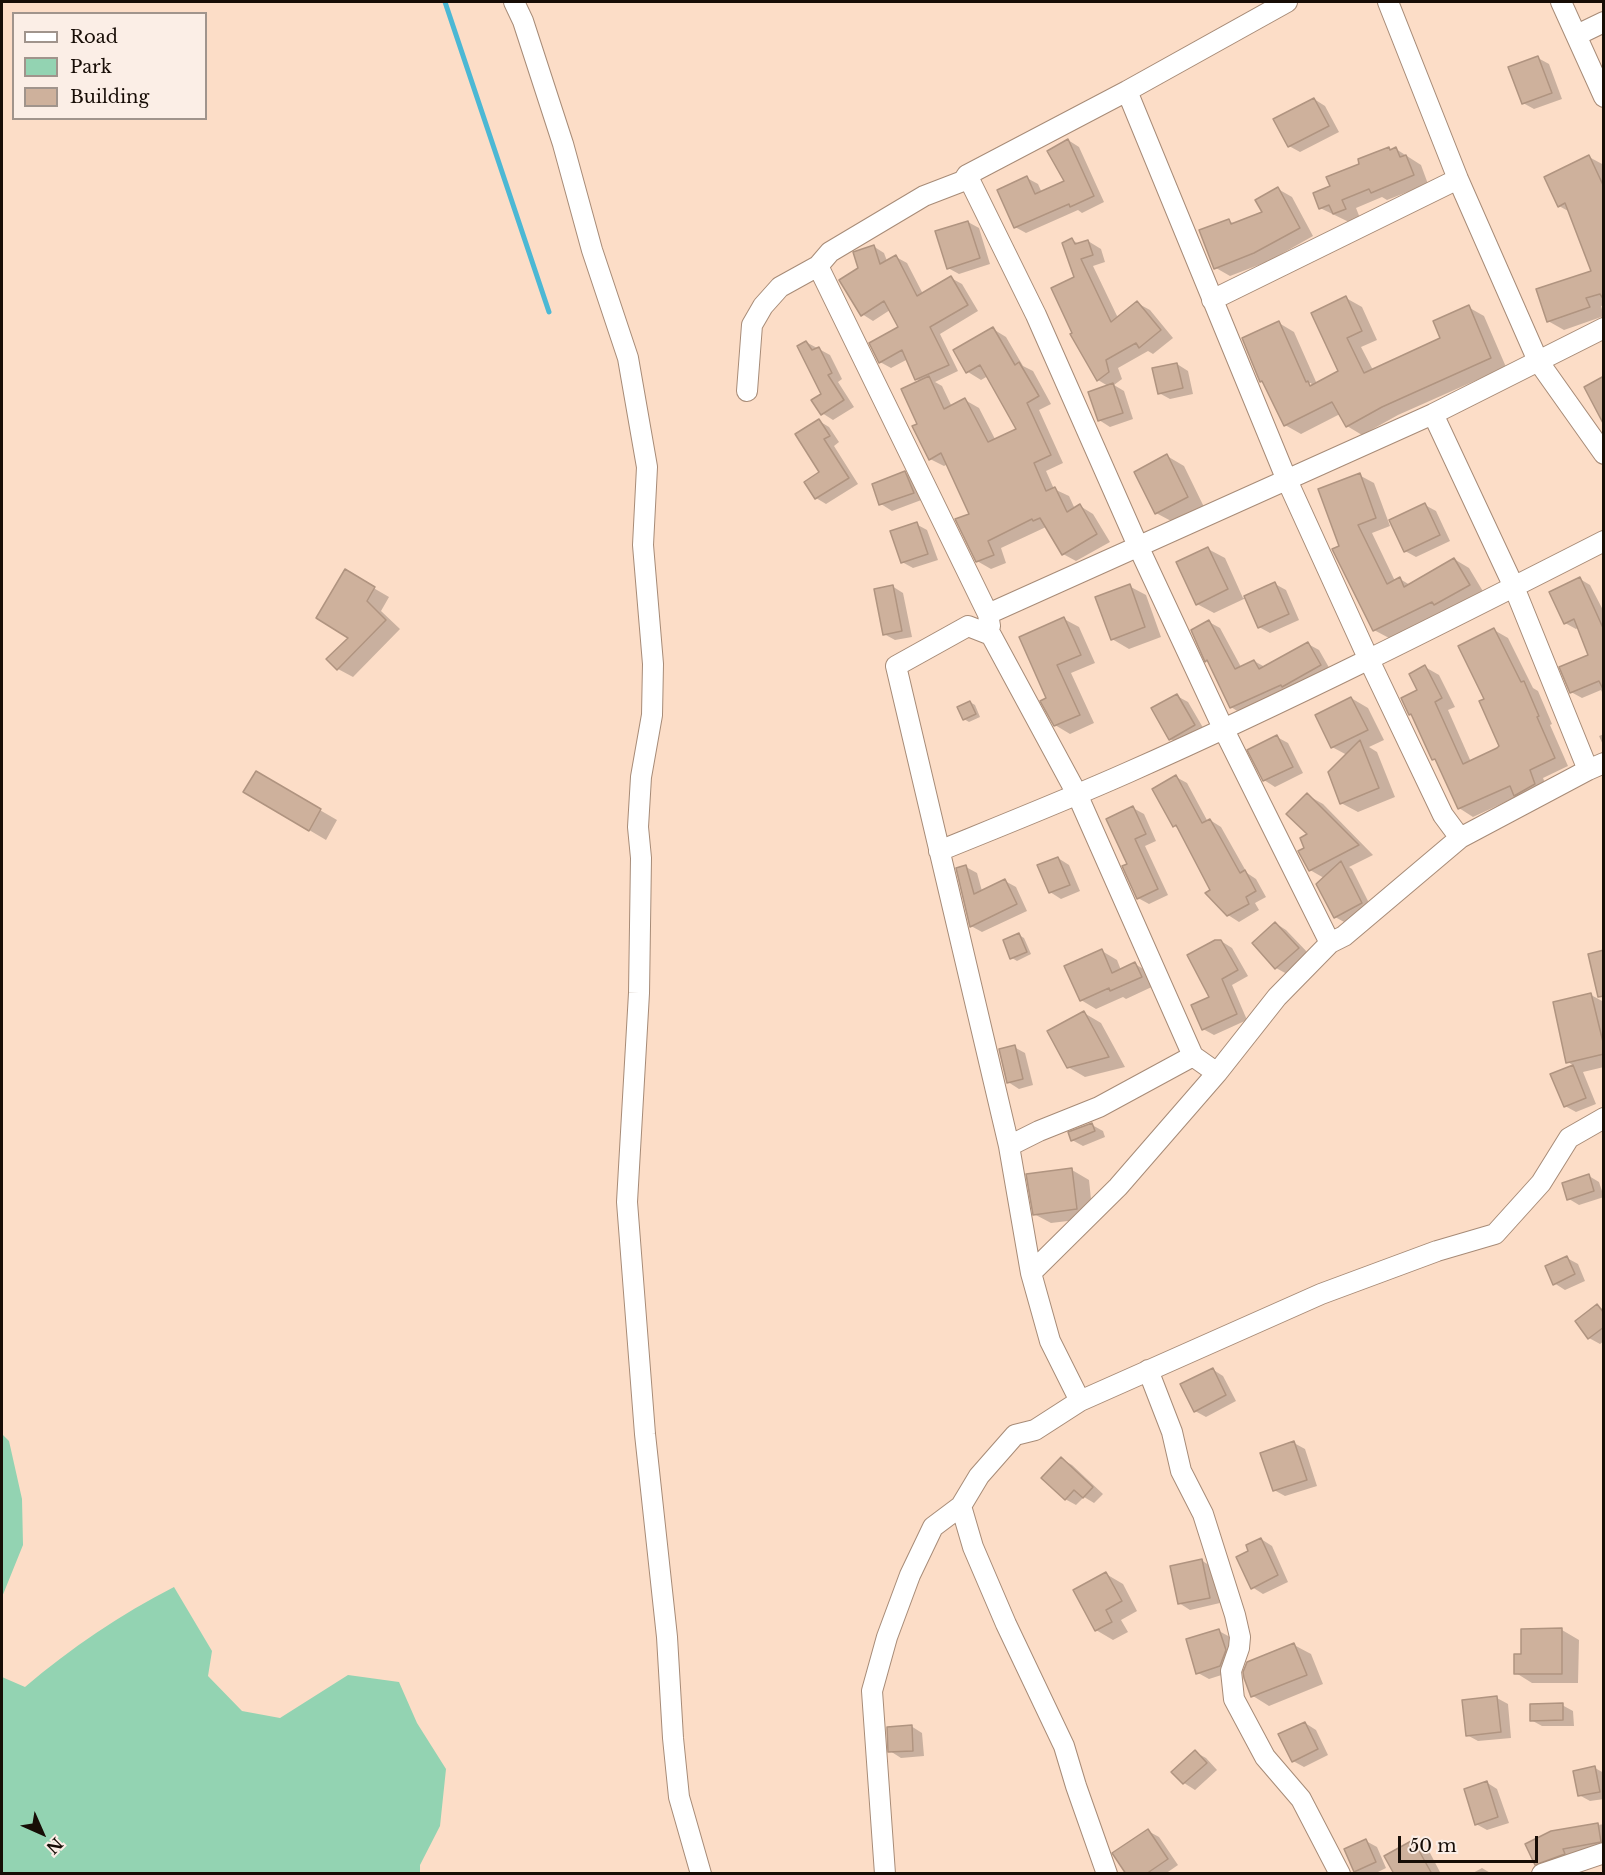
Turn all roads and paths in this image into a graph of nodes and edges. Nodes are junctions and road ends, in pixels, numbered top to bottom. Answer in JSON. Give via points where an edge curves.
{"nodes":[{"id":1,"x":514,"y":2,"type":"edge"},
{"id":2,"x":1287,"y":2,"type":"edge"},
{"id":3,"x":1388,"y":2,"type":"edge"},
{"id":4,"x":1561,"y":2,"type":"edge"},
{"id":5,"x":1604,"y":22,"type":"edge"},
{"id":6,"x":1576,"y":34,"type":"junction"},
{"id":7,"x":1127,"y":92,"type":"junction"},
{"id":8,"x":1604,"y":97,"type":"edge"},
{"id":9,"x":967,"y":175,"type":"junction"},
{"id":10,"x":1458,"y":179,"type":"junction"},
{"id":11,"x":818,"y":266,"type":"junction"},
{"id":12,"x":1212,"y":300,"type":"junction"},
{"id":13,"x":1604,"y":328,"type":"edge"},
{"id":14,"x":1538,"y":361,"type":"junction"},
{"id":15,"x":747,"y":391,"type":"dead end"},
{"id":16,"x":1433,"y":414,"type":"junction"},
{"id":17,"x":1604,"y":454,"type":"edge"},
{"id":18,"x":1286,"y":478,"type":"junction"},
{"id":19,"x":1604,"y":541,"type":"edge"},
{"id":20,"x":1138,"y":546,"type":"junction"},
{"id":21,"x":1514,"y":587,"type":"junction"},
{"id":22,"x":988,"y":614,"type":"junction"},
{"id":23,"x":991,"y":635,"type":"junction"},
{"id":24,"x":1369,"y":660,"type":"junction"},
{"id":25,"x":1223,"y":728,"type":"junction"},
{"id":26,"x":1596,"y":766,"type":"edge"},
{"id":27,"x":1077,"y":794,"type":"junction"},
{"id":28,"x":1460,"y":837,"type":"junction"},
{"id":29,"x":939,"y":851,"type":"junction"},
{"id":30,"x":1330,"y":943,"type":"junction"},
{"id":31,"x":1193,"y":1056,"type":"junction"},
{"id":32,"x":1217,"y":1073,"type":"junction"},
{"id":33,"x":1604,"y":1118,"type":"edge"},
{"id":34,"x":1009,"y":1146,"type":"junction"},
{"id":35,"x":1031,"y":1273,"type":"junction"},
{"id":36,"x":1148,"y":1370,"type":"junction"},
{"id":37,"x":1080,"y":1401,"type":"junction"},
{"id":38,"x":961,"y":1506,"type":"junction"},
{"id":39,"x":1604,"y":1853,"type":"edge"},
{"id":40,"x":701,"y":1874,"type":"edge"},
{"id":41,"x":885,"y":1874,"type":"edge"},
{"id":42,"x":1107,"y":1874,"type":"edge"},
{"id":43,"x":1340,"y":1874,"type":"edge"},
{"id":44,"x":1542,"y":1874,"type":"edge"}],
"edges":[{"from":1,"to":40,"type":"street","via":[[563,144],[627,358],[647,467],[643,545],[653,664],[652,715],[641,777],[638,827],[639,993],[627,1202],[674,1750],[680,1797]]},
{"from":2,"to":7,"type":"street"},
{"from":3,"to":10,"type":"street"},
{"from":4,"to":6,"type":"street"},
{"from":5,"to":6,"type":"street"},
{"from":6,"to":8,"type":"street"},
{"from":7,"to":9,"type":"street"},
{"from":7,"to":12,"type":"street"},
{"from":9,"to":11,"type":"street","via":[[963,181],[924,196],[830,252]]},
{"from":9,"to":20,"type":"street","via":[[1036,315]]},
{"from":10,"to":12,"type":"street"},
{"from":10,"to":14,"type":"street"},
{"from":11,"to":15,"type":"street","via":[[780,287],[752,325]]},
{"from":11,"to":22,"type":"street"},
{"from":12,"to":18,"type":"street"},
{"from":13,"to":14,"type":"street"},
{"from":14,"to":16,"type":"street"},
{"from":14,"to":17,"type":"street"},
{"from":16,"to":18,"type":"street"},
{"from":16,"to":21,"type":"street"},
{"from":18,"to":20,"type":"street"},
{"from":18,"to":24,"type":"street"},
{"from":19,"to":21,"type":"street"},
{"from":20,"to":22,"type":"street"},
{"from":20,"to":25,"type":"street"},
{"from":21,"to":24,"type":"street"},
{"from":21,"to":26,"type":"street"},
{"from":22,"to":23,"type":"street"},
{"from":23,"to":27,"type":"street"},
{"from":23,"to":29,"type":"street","via":[[968,626],[896,666]]},
{"from":24,"to":25,"type":"street"},
{"from":24,"to":28,"type":"street","via":[[1443,815]]},
{"from":25,"to":27,"type":"street"},
{"from":25,"to":30,"type":"street"},
{"from":26,"to":28,"type":"street"},
{"from":27,"to":29,"type":"street"},
{"from":27,"to":31,"type":"street"},
{"from":28,"to":30,"type":"street","via":[[1344,936]]},
{"from":29,"to":34,"type":"street"},
{"from":30,"to":32,"type":"street","via":[[1277,997]]},
{"from":31,"to":32,"type":"street"},
{"from":31,"to":34,"type":"street","via":[[1099,1107]]},
{"from":32,"to":35,"type":"street","via":[[1118,1187]]},
{"from":33,"to":36,"type":"street","via":[[1569,1138],[1541,1183],[1495,1234],[1321,1294]]},
{"from":34,"to":35,"type":"street"},
{"from":35,"to":37,"type":"street","via":[[1050,1341]]},
{"from":36,"to":37,"type":"street"},
{"from":36,"to":43,"type":"street","via":[[1172,1432],[1181,1471],[1203,1514],[1235,1615],[1240,1637],[1231,1671],[1234,1699],[1266,1756],[1301,1799]]},
{"from":37,"to":38,"type":"street","via":[[1035,1430],[1015,1435],[979,1476]]},
{"from":38,"to":41,"type":"street","via":[[933,1527],[910,1575],[872,1691]]},
{"from":38,"to":42,"type":"street","via":[[977,1557],[1064,1746]]},
{"from":39,"to":44,"type":"street"}]}
